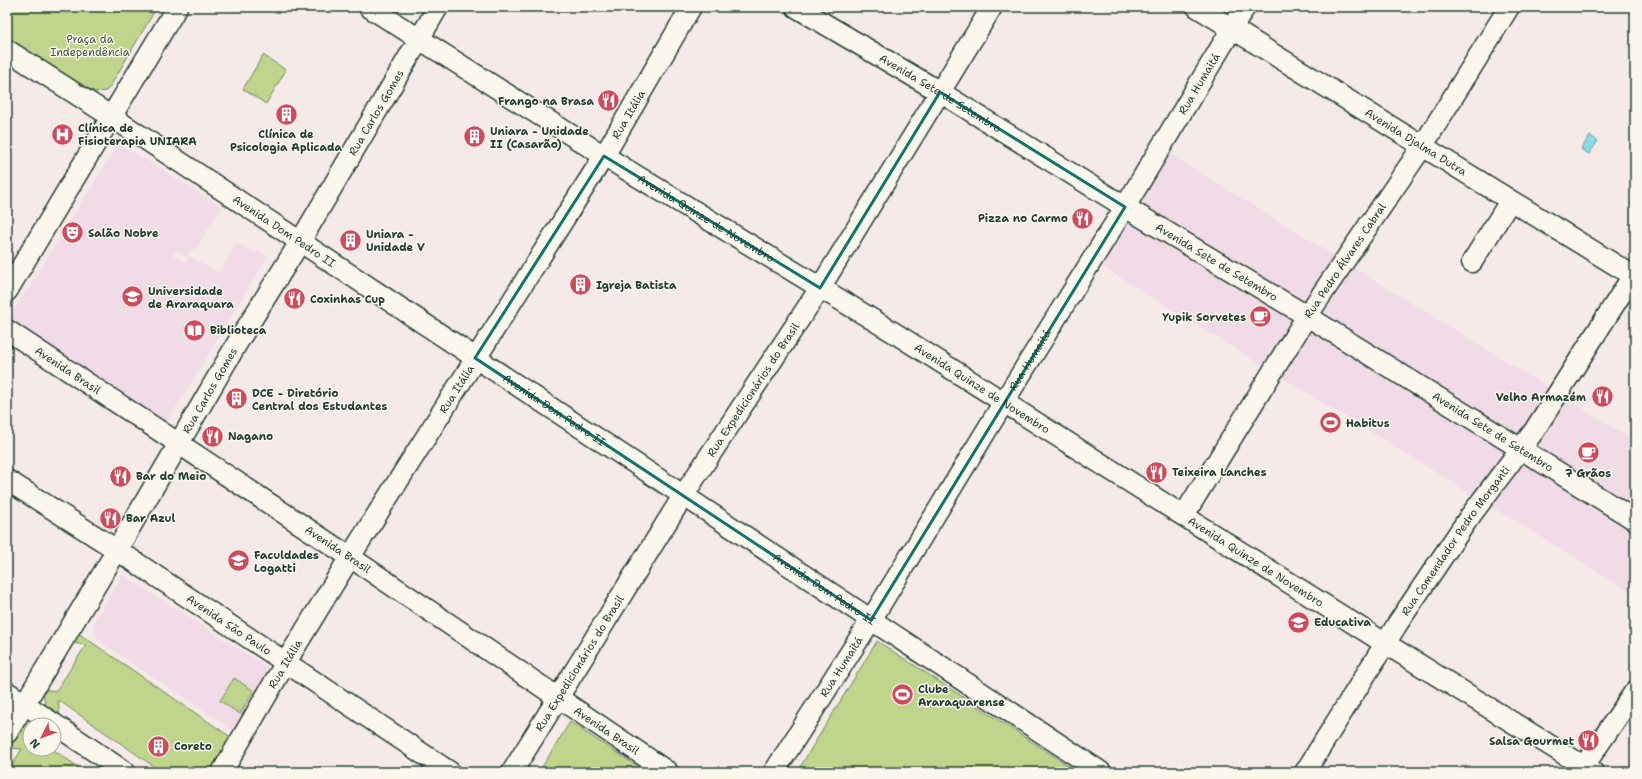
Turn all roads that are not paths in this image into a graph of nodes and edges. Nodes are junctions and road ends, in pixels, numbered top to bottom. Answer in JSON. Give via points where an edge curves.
{"nodes":[{"id":1,"x":176,"y":7,"type":"edge"},
{"id":2,"x":369,"y":7,"type":"edge"},
{"id":3,"x":438,"y":7,"type":"edge"},
{"id":4,"x":691,"y":7,"type":"edge"},
{"id":5,"x":796,"y":7,"type":"edge"},
{"id":6,"x":992,"y":7,"type":"edge"},
{"id":7,"x":1197,"y":7,"type":"edge"},
{"id":8,"x":1245,"y":7,"type":"edge"},
{"id":9,"x":1509,"y":7,"type":"edge"},
{"id":10,"x":1233,"y":29,"type":"junction"},
{"id":11,"x":419,"y":39,"type":"junction"},
{"id":12,"x":7,"y":50,"type":"edge"},
{"id":13,"x":940,"y":92,"type":"junction"},
{"id":14,"x":112,"y":117,"type":"junction"},
{"id":15,"x":1422,"y":147,"type":"junction"},
{"id":16,"x":604,"y":156,"type":"junction"},
{"id":17,"x":1510,"y":201,"type":"junction"},
{"id":18,"x":1125,"y":207,"type":"junction"},
{"id":19,"x":300,"y":242,"type":"junction"},
{"id":20,"x":1472,"y":262,"type":"dead end"},
{"id":21,"x":1634,"y":275,"type":"edge"},
{"id":22,"x":820,"y":288,"type":"junction"},
{"id":23,"x":7,"y":291,"type":"edge"},
{"id":24,"x":1307,"y":316,"type":"junction"},
{"id":25,"x":7,"y":330,"type":"edge"},
{"id":26,"x":475,"y":358,"type":"junction"},
{"id":27,"x":1003,"y":403,"type":"junction"},
{"id":28,"x":179,"y":444,"type":"junction"},
{"id":29,"x":1521,"y":448,"type":"junction"},
{"id":30,"x":7,"y":480,"type":"edge"},
{"id":31,"x":683,"y":496,"type":"junction"},
{"id":32,"x":1184,"y":515,"type":"junction"},
{"id":33,"x":1635,"y":520,"type":"edge"},
{"id":34,"x":117,"y":550,"type":"junction"},
{"id":35,"x":350,"y":557,"type":"junction"},
{"id":36,"x":871,"y":620,"type":"junction"},
{"id":37,"x":1386,"y":644,"type":"junction"},
{"id":38,"x":286,"y":662,"type":"junction"},
{"id":39,"x":1635,"y":691,"type":"edge"},
{"id":40,"x":7,"y":692,"type":"edge"},
{"id":41,"x":558,"y":698,"type":"junction"},
{"id":42,"x":25,"y":704,"type":"junction"},
{"id":43,"x":7,"y":733,"type":"edge"},
{"id":44,"x":1586,"y":770,"type":"edge"},
{"id":45,"x":125,"y":772,"type":"edge"},
{"id":46,"x":222,"y":772,"type":"edge"},
{"id":47,"x":450,"y":772,"type":"edge"},
{"id":48,"x":512,"y":772,"type":"edge"},
{"id":49,"x":668,"y":772,"type":"edge"},
{"id":50,"x":774,"y":772,"type":"edge"},
{"id":51,"x":1101,"y":772,"type":"edge"},
{"id":52,"x":1305,"y":772,"type":"edge"}],
"edges":[{"from":1,"to":14,"type":"street"},
{"from":2,"to":11,"type":"street","name":"Avenida Quinze de Novembro"},
{"from":3,"to":11,"type":"street","name":"Rua Carlos Gomes"},
{"from":4,"to":16,"type":"street","name":"Rua Itália"},
{"from":5,"to":13,"type":"street","name":"Avenida Sete de Setembro"},
{"from":6,"to":13,"type":"street","name":"Rua Expedicionários do Brasil"},
{"from":7,"to":10,"type":"street","name":"Avenida Djalma Dutra"},
{"from":8,"to":10,"type":"street","name":"Rua Humaitá"},
{"from":9,"to":15,"type":"street","name":"Rua Pedro Álvares Cabral"},
{"from":10,"to":15,"type":"street","name":"Avenida Djalma Dutra"},
{"from":10,"to":18,"type":"street","name":"Rua Humaitá"},
{"from":11,"to":16,"type":"street","name":"Avenida Quinze de Novembro"},
{"from":11,"to":19,"type":"street","name":"Rua Carlos Gomes"},
{"from":12,"to":14,"type":"street","name":"Avenida Dom Pedro II"},
{"from":13,"to":18,"type":"street","name":"Avenida Sete de Setembro"},
{"from":13,"to":22,"type":"street","name":"Rua Expedicionários do Brasil"},
{"from":14,"to":19,"type":"street","name":"Avenida Dom Pedro II"},
{"from":14,"to":23,"type":"street"},
{"from":15,"to":17,"type":"street","name":"Avenida Djalma Dutra"},
{"from":15,"to":24,"type":"street","name":"Rua Pedro Álvares Cabral"},
{"from":16,"to":22,"type":"street","name":"Avenida Quinze de Novembro"},
{"from":16,"to":26,"type":"street","name":"Rua Itália"},
{"from":17,"to":20,"type":"street"},
{"from":17,"to":21,"type":"street","name":"Avenida Djalma Dutra"},
{"from":18,"to":24,"type":"street","name":"Avenida Sete de Setembro"},
{"from":18,"to":27,"type":"street","name":"Rua Humaitá"},
{"from":19,"to":26,"type":"street","name":"Avenida Dom Pedro II"},
{"from":19,"to":28,"type":"street","name":"Rua Carlos Gomes"},
{"from":21,"to":29,"type":"street","name":"Rua Comendador Pedro Morganti"},
{"from":22,"to":27,"type":"street","name":"Avenida Quinze de Novembro"},
{"from":22,"to":31,"type":"street","name":"Rua Expedicionários do Brasil"},
{"from":24,"to":29,"type":"street","name":"Avenida Sete de Setembro"},
{"from":24,"to":32,"type":"street","name":"Rua Pedro Álvares Cabral"},
{"from":25,"to":28,"type":"street","name":"Avenida Brasil"},
{"from":26,"to":31,"type":"street","name":"Avenida Dom Pedro II"},
{"from":26,"to":35,"type":"street","name":"Rua Itália"},
{"from":27,"to":32,"type":"street","name":"Avenida Quinze de Novembro"},
{"from":27,"to":36,"type":"street","name":"Rua Humaitá"},
{"from":28,"to":34,"type":"street","name":"Rua Carlos Gomes"},
{"from":28,"to":35,"type":"street","name":"Avenida Brasil"},
{"from":29,"to":33,"type":"street","name":"Avenida Sete de Setembro"},
{"from":29,"to":37,"type":"street","name":"Rua Comendador Pedro Morganti","via":[[1468,519]]},
{"from":30,"to":34,"type":"street","name":"Avenida São Paulo"},
{"from":31,"to":36,"type":"street","name":"Avenida Dom Pedro II"},
{"from":31,"to":41,"type":"street","name":"Rua Expedicionários do Brasil"},
{"from":32,"to":37,"type":"street","name":"Avenida Quinze de Novembro"},
{"from":34,"to":38,"type":"street","name":"Avenida São Paulo"},
{"from":34,"to":42,"type":"street","name":"Rua Carlos Gomes"},
{"from":35,"to":38,"type":"street","name":"Rua Itália"},
{"from":35,"to":41,"type":"street","name":"Avenida Brasil"},
{"from":36,"to":50,"type":"street","name":"Rua Humaitá"},
{"from":36,"to":51,"type":"street","name":"Avenida Dom Pedro II"},
{"from":37,"to":44,"type":"street","name":"Avenida Quinze de Novembro"},
{"from":37,"to":52,"type":"street","name":"Rua Comendador Pedro Morganti"},
{"from":38,"to":46,"type":"street","name":"Rua Itália"},
{"from":38,"to":47,"type":"street","name":"Avenida São Paulo"},
{"from":39,"to":44,"type":"street"},
{"from":40,"to":42,"type":"street"},
{"from":41,"to":48,"type":"street","name":"Rua Expedicionários do Brasil"},
{"from":41,"to":49,"type":"street","name":"Avenida Brasil"},
{"from":42,"to":43,"type":"street","name":"Rua Carlos Gomes"},
{"from":42,"to":45,"type":"street"}]}
